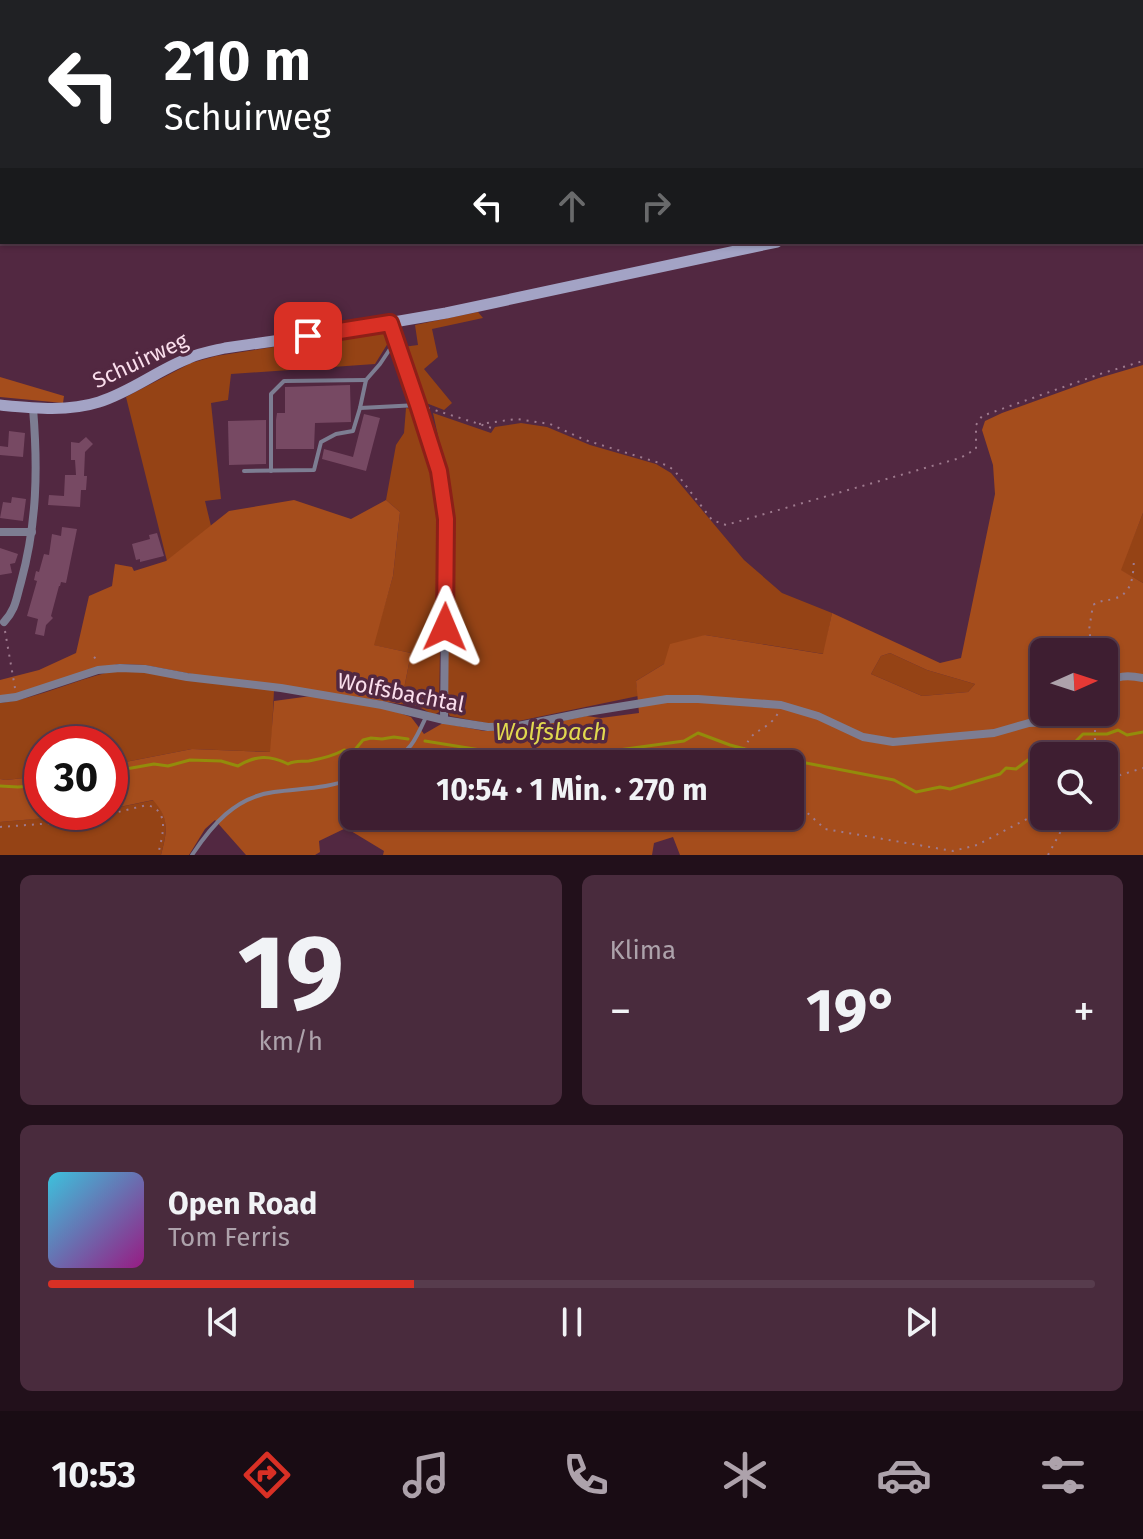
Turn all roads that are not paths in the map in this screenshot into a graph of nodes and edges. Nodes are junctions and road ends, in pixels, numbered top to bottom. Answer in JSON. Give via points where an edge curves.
{"nodes":[{"id":1,"x":767,"y":244,"type":"edge"},
{"id":2,"x":390,"y":323,"type":"junction"},
{"id":3,"x":395,"y":341,"type":"junction"},
{"id":4,"x":366,"y":380,"type":"junction"},
{"id":5,"x":0,"y":405,"type":"edge"},
{"id":6,"x":418,"y":405,"type":"junction"},
{"id":7,"x":33,"y":408,"type":"junction"},
{"id":8,"x":360,"y":408,"type":"junction"},
{"id":9,"x":244,"y":471,"type":"dead end"},
{"id":10,"x":271,"y":471,"type":"junction"},
{"id":11,"x":0,"y":532,"type":"edge"},
{"id":12,"x":32,"y":532,"type":"junction"},
{"id":13,"x":4,"y":622,"type":"road end"},
{"id":14,"x":1118,"y":677,"type":"edge"},
{"id":15,"x":1143,"y":678,"type":"edge"},
{"id":16,"x":0,"y":699,"type":"edge"},
{"id":17,"x":426,"y":717,"type":"junction"},
{"id":18,"x":444,"y":720,"type":"junction"},
{"id":19,"x":1030,"y":723,"type":"edge"},
{"id":20,"x":408,"y":750,"type":"edge"},
{"id":21,"x":340,"y":782,"type":"edge"},
{"id":22,"x":192,"y":855,"type":"edge"}],
"edges":[{"from":1,"to":2,"type":"main road","name":"Schuirweg"},
{"from":2,"to":3,"type":"street"},
{"from":2,"to":7,"type":"main road","name":"Schuirweg","via":[[204,352],[101,402]]},
{"from":3,"to":4,"type":"lane"},
{"from":3,"to":6,"type":"street"},
{"from":4,"to":8,"type":"lane"},
{"from":4,"to":10,"type":"lane","via":[[284,381],[271,394]]},
{"from":5,"to":7,"type":"main road","name":"Schuirweg"},
{"from":6,"to":8,"type":"lane"},
{"from":6,"to":18,"type":"street","via":[[439,471],[446,519]]},
{"from":7,"to":12,"type":"street","via":[[37,493]]},
{"from":8,"to":10,"type":"lane","via":[[353,431],[321,442],[314,470]]},
{"from":9,"to":10,"type":"lane"},
{"from":11,"to":12,"type":"street"},
{"from":12,"to":13,"type":"street","via":[[13,613]]},
{"from":14,"to":15,"type":"street"},
{"from":16,"to":17,"type":"street","name":"Wolfsbachtal","via":[[98,670],[145,669],[295,690]]},
{"from":17,"to":18,"type":"street","name":"Wolfsbachtal"},
{"from":17,"to":20,"type":"lane"},
{"from":18,"to":19,"type":"street","name":"Wolfsbachtal","via":[[518,726],[667,699],[698,699],[781,705],[863,737],[893,742],[994,733]]},
{"from":21,"to":22,"type":"lane","via":[[252,798],[220,817]]}]}
